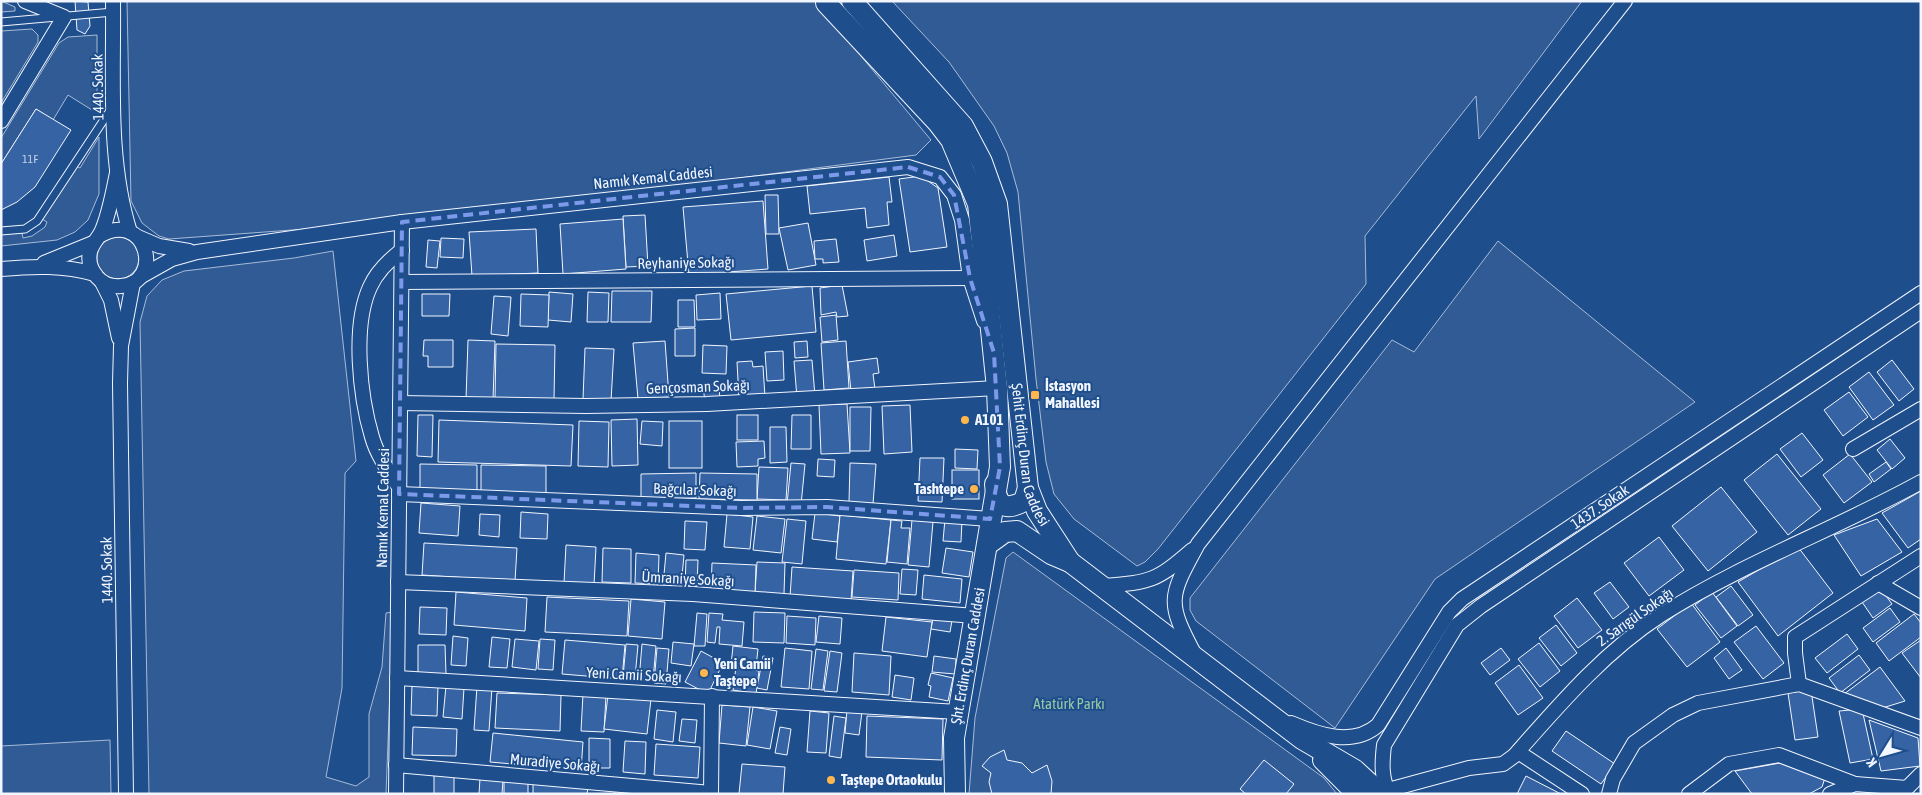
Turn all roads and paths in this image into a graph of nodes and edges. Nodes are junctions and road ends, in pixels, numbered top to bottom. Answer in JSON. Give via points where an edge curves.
{"nodes":[{"id":1,"x":25,"y":1,"type":"edge"},
{"id":2,"x":852,"y":1,"type":"edge"},
{"id":3,"x":1625,"y":1,"type":"edge"},
{"id":4,"x":826,"y":3,"type":"dead end"},
{"id":5,"x":113,"y":7,"type":"edge"},
{"id":6,"x":64,"y":16,"type":"junction"},
{"id":7,"x":1,"y":22,"type":"edge"},
{"id":8,"x":114,"y":105,"type":"junction"},
{"id":9,"x":1,"y":121,"type":"edge"},
{"id":10,"x":117,"y":173,"type":"junction"},
{"id":11,"x":402,"y":222,"type":"junction"},
{"id":12,"x":1,"y":231,"type":"edge"},
{"id":13,"x":133,"y":234,"type":"junction"},
{"id":14,"x":96,"y":239,"type":"junction"},
{"id":15,"x":402,"y":250,"type":"junction"},
{"id":16,"x":197,"y":252,"type":"junction"},
{"id":17,"x":38,"y":265,"type":"junction"},
{"id":18,"x":1,"y":269,"type":"edge"},
{"id":19,"x":99,"y":278,"type":"junction"},
{"id":20,"x":970,"y":278,"type":"junction"},
{"id":21,"x":136,"y":280,"type":"junction"},
{"id":22,"x":402,"y":282,"type":"junction"},
{"id":23,"x":1921,"y":293,"type":"edge"},
{"id":24,"x":1921,"y":311,"type":"edge"},
{"id":25,"x":121,"y":346,"type":"junction"},
{"id":26,"x":994,"y":353,"type":"junction"},
{"id":27,"x":997,"y":388,"type":"junction"},
{"id":28,"x":400,"y":403,"type":"junction"},
{"id":29,"x":1921,"y":409,"type":"edge"},
{"id":30,"x":1853,"y":449,"type":"dead end"},
{"id":31,"x":1921,"y":482,"type":"edge"},
{"id":32,"x":995,"y":484,"type":"junction"},
{"id":33,"x":1028,"y":488,"type":"junction"},
{"id":34,"x":399,"y":491,"type":"junction"},
{"id":35,"x":990,"y":519,"type":"junction"},
{"id":36,"x":1198,"y":544,"type":"junction"},
{"id":37,"x":987,"y":545,"type":"junction"},
{"id":38,"x":1921,"y":556,"type":"edge"},
{"id":39,"x":1070,"y":562,"type":"junction"},
{"id":40,"x":398,"y":582,"type":"junction"},
{"id":41,"x":1878,"y":583,"type":"junction"},
{"id":42,"x":1102,"y":586,"type":"junction"},
{"id":43,"x":1921,"y":608,"type":"edge"},
{"id":44,"x":974,"y":616,"type":"junction"},
{"id":45,"x":1198,"y":661,"type":"junction"},
{"id":46,"x":397,"y":678,"type":"junction"},
{"id":47,"x":1800,"y":684,"type":"junction"},
{"id":48,"x":712,"y":696,"type":"junction"},
{"id":49,"x":958,"y":712,"type":"junction"},
{"id":50,"x":1275,"y":717,"type":"junction"},
{"id":51,"x":1921,"y":728,"type":"edge"},
{"id":52,"x":1302,"y":739,"type":"junction"},
{"id":53,"x":1518,"y":752,"type":"junction"},
{"id":54,"x":396,"y":765,"type":"junction"},
{"id":55,"x":1921,"y":774,"type":"edge"},
{"id":56,"x":1855,"y":784,"type":"junction"},
{"id":57,"x":711,"y":793,"type":"edge"},
{"id":58,"x":1386,"y":793,"type":"edge"},
{"id":59,"x":126,"y":794,"type":"edge"},
{"id":60,"x":396,"y":794,"type":"edge"},
{"id":61,"x":955,"y":794,"type":"edge"},
{"id":62,"x":1357,"y":794,"type":"edge"},
{"id":63,"x":1582,"y":794,"type":"edge"},
{"id":64,"x":1609,"y":794,"type":"edge"},
{"id":65,"x":1689,"y":794,"type":"edge"},
{"id":66,"x":1830,"y":794,"type":"edge"}],
"edges":[{"from":1,"to":6,"type":"street"},
{"from":2,"to":33,"type":"main road","name":"Şehit Erdinç Duran Caddesi","via":[[958,120],[982,162],[997,204]]},
{"from":3,"to":36,"type":"street"},
{"from":4,"to":26,"type":"main road","name":"Şehit Erdinç Duran Caddesi","via":[[938,123],[960,158],[978,204]]},
{"from":5,"to":6,"type":"lane"},
{"from":5,"to":8,"type":"street","name":"1440. Sokak"},
{"from":6,"to":7,"type":"lane"},
{"from":6,"to":9,"type":"street"},
{"from":8,"to":10,"type":"street","name":"1440. Sokak"},
{"from":8,"to":12,"type":"lane","via":[[37,221],[25,228]]},
{"from":10,"to":13,"type":"street"},
{"from":10,"to":14,"type":"street","via":[[109,212]]},
{"from":11,"to":15,"type":"street","name":"Namık Kemal Caddesi"},
{"from":11,"to":16,"type":"street","name":"Namık Kemal Caddesi"},
{"from":11,"to":20,"type":"street","name":"Namık Kemal Caddesi","via":[[908,167],[940,177],[954,194],[962,220]]},
{"from":13,"to":14,"type":"street","via":[[117,229]]},
{"from":13,"to":16,"type":"street","via":[[159,246]]},
{"from":13,"to":21,"type":"street","via":[[146,250],[147,259]]},
{"from":14,"to":17,"type":"street"},
{"from":14,"to":19,"type":"street","via":[[90,261]]},
{"from":15,"to":22,"type":"street","name":"Namık Kemal Caddesi"},
{"from":15,"to":34,"type":"street","via":[[384,264],[370,287],[360,348],[363,400],[372,438]]},
{"from":16,"to":21,"type":"street","via":[[172,259]]},
{"from":17,"to":18,"type":"street"},
{"from":17,"to":19,"type":"street","via":[[63,267]]},
{"from":19,"to":21,"type":"street","via":[[115,286]]},
{"from":19,"to":25,"type":"street","via":[[111,300]]},
{"from":20,"to":22,"type":"street","name":"Reyhaniye Sokağı"},
{"from":20,"to":26,"type":"street"},
{"from":21,"to":25,"type":"street"},
{"from":22,"to":28,"type":"street","name":"Namık Kemal Caddesi"},
{"from":23,"to":50,"type":"street","via":[[1462,599],[1450,612],[1378,725],[1369,733],[1346,738],[1315,733]]},
{"from":24,"to":58,"type":"street","name":"1437. Sokak","via":[[1457,625],[1384,744],[1382,765]]},
{"from":25,"to":59,"type":"street","name":"1440. Sokak"},
{"from":26,"to":27,"type":"main road","name":"Şehit Erdinç Duran Caddesi"},
{"from":27,"to":28,"type":"street","name":"Gençosman Sokağı","via":[[707,404]]},
{"from":27,"to":32,"type":"main road","name":"Şehit Erdinç Duran Caddesi","via":[[1000,466]]},
{"from":28,"to":34,"type":"street","name":"Namık Kemal Caddesi"},
{"from":29,"to":30,"type":"street"},
{"from":31,"to":53,"type":"street","name":"2. Sarıgül Sokağı","via":[[1741,571],[1661,615],[1602,659]]},
{"from":32,"to":33,"type":"main road","via":[[998,501],[1014,507],[1024,501]]},
{"from":32,"to":35,"type":"main road","name":"Şehit Erdinç Duran Caddesi"},
{"from":33,"to":39,"type":"main road","name":"Şehit Erdinç Duran Caddesi","via":[[1037,511]]},
{"from":34,"to":35,"type":"street","name":"Bağcılar Sokağı","via":[[741,508],[827,507]]},
{"from":34,"to":40,"type":"street","name":"Namık Kemal Caddesi"},
{"from":35,"to":37,"type":"main road","name":"Şht. Erdinç Duran Caddesi"},
{"from":36,"to":42,"type":"street","via":[[1156,579]]},
{"from":36,"to":45,"type":"street","via":[[1176,588],[1173,608]]},
{"from":37,"to":39,"type":"main road","via":[[1005,532],[1017,531],[1051,554]]},
{"from":37,"to":44,"type":"main road","name":"Şht. Erdinç Duran Caddesi"},
{"from":38,"to":41,"type":"street"},
{"from":39,"to":42,"type":"main road","name":"Şehit Erdinç Duran Caddesi"},
{"from":40,"to":44,"type":"street","name":"Ümraniye Sokağı","via":[[693,594]]},
{"from":40,"to":46,"type":"street","name":"Namık Kemal Caddesi"},
{"from":41,"to":43,"type":"street"},
{"from":41,"to":47,"type":"street","via":[[1796,637]]},
{"from":42,"to":45,"type":"main road","name":"Şehit Erdinç Duran Caddesi"},
{"from":44,"to":49,"type":"main road","name":"Şht. Erdinç Duran Caddesi"},
{"from":45,"to":50,"type":"main road","name":"Şehit Erdinç Duran Caddesi"},
{"from":46,"to":48,"type":"street","name":"Yeni Camii Sokağı"},
{"from":46,"to":54,"type":"street","name":"Namık Kemal Caddesi"},
{"from":47,"to":51,"type":"street"},
{"from":47,"to":64,"type":"street","via":[[1698,703],[1674,715],[1634,743],[1613,779]]},
{"from":48,"to":49,"type":"street","name":"Yeni Camii Sokağı"},
{"from":48,"to":57,"type":"street"},
{"from":49,"to":61,"type":"main road","name":"Şht. Erdinç Duran Caddesi","via":[[954,738]]},
{"from":50,"to":52,"type":"main road","name":"Şehit Erdinç Duran Caddesi"},
{"from":52,"to":58,"type":"main road","name":"Şehit Erdinç Duran Caddesi","via":[[1355,770]]},
{"from":52,"to":62,"type":"main road"},
{"from":53,"to":58,"type":"street","name":"2. Sarıgül Sokağı","via":[[1502,764],[1469,768]]},
{"from":53,"to":63,"type":"street"},
{"from":54,"to":57,"type":"street","name":"Muradiye Sokağı"},
{"from":54,"to":60,"type":"street","name":"Namık Kemal Caddesi"},
{"from":55,"to":56,"type":"street","via":[[1907,788]]},
{"from":56,"to":65,"type":"street","via":[[1779,755],[1729,764]]},
{"from":56,"to":66,"type":"street"}]}
